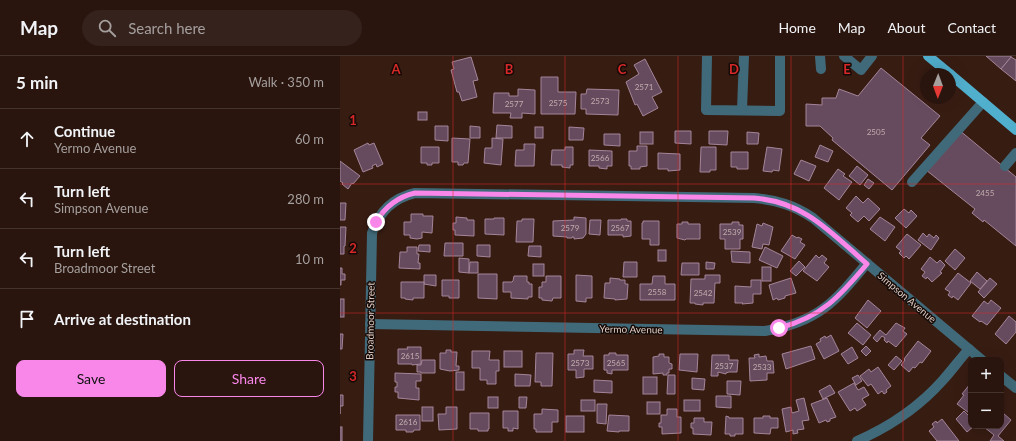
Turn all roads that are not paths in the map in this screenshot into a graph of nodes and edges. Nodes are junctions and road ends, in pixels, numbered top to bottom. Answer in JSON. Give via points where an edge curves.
{"nodes":[{"id":1,"x":707,"y":56,"type":"edge"},
{"id":2,"x":744,"y":56,"type":"edge"},
{"id":3,"x":780,"y":56,"type":"edge"},
{"id":4,"x":820,"y":56,"type":"edge"},
{"id":5,"x":844,"y":56,"type":"edge"},
{"id":6,"x":872,"y":56,"type":"edge"},
{"id":7,"x":933,"y":57,"type":"edge"},
{"id":8,"x":944,"y":68,"type":"edge"},
{"id":9,"x":821,"y":69,"type":"dead end"},
{"id":10,"x":956,"y":79,"type":"edge"},
{"id":11,"x":983,"y":102,"type":"junction"},
{"id":12,"x":742,"y":110,"type":"junction"},
{"id":13,"x":1016,"y":130,"type":"edge"},
{"id":14,"x":1016,"y":153,"type":"edge"},
{"id":15,"x":1005,"y":166,"type":"dead end"},
{"id":16,"x":912,"y":182,"type":"dead end"},
{"id":17,"x":389,"y":206,"type":"joint"},
{"id":18,"x":867,"y":264,"type":"junction"},
{"id":19,"x":370,"y":324,"type":"junction"},
{"id":20,"x":969,"y":349,"type":"junction"},
{"id":21,"x":978,"y":357,"type":"edge"},
{"id":22,"x":1004,"y":378,"type":"edge"},
{"id":23,"x":1016,"y":388,"type":"edge"},
{"id":24,"x":368,"y":441,"type":"edge"},
{"id":25,"x":858,"y":441,"type":"edge"}],
"edges":[{"from":1,"to":12,"type":"street","via":[[706,110]]},
{"from":2,"to":12,"type":"street"},
{"from":3,"to":12,"type":"street","via":[[780,111]]},
{"from":4,"to":9,"type":"street"},
{"from":5,"to":6,"type":"street","via":[[861,70]]},
{"from":7,"to":8,"type":"main road"},
{"from":10,"to":11,"type":"main road"},
{"from":11,"to":13,"type":"main road"},
{"from":11,"to":16,"type":"street"},
{"from":14,"to":15,"type":"street"},
{"from":17,"to":18,"type":"street","name":"Simpson Avenue","via":[[402,196],[421,192],[764,199],[785,203],[804,212]]},
{"from":17,"to":19,"type":"street","name":"Broadmoor Street","via":[[379,217],[372,233]]},
{"from":18,"to":19,"type":"street","name":"Yermo Avenue","via":[[841,295],[826,308],[803,321],[765,331]]},
{"from":18,"to":20,"type":"street","name":"Simpson Avenue"},
{"from":19,"to":24,"type":"street","name":"Broadmoor Street"},
{"from":20,"to":21,"type":"street","name":"Simpson Avenue"},
{"from":20,"to":25,"type":"street","via":[[914,407],[885,427]]},
{"from":22,"to":23,"type":"street"}]}
